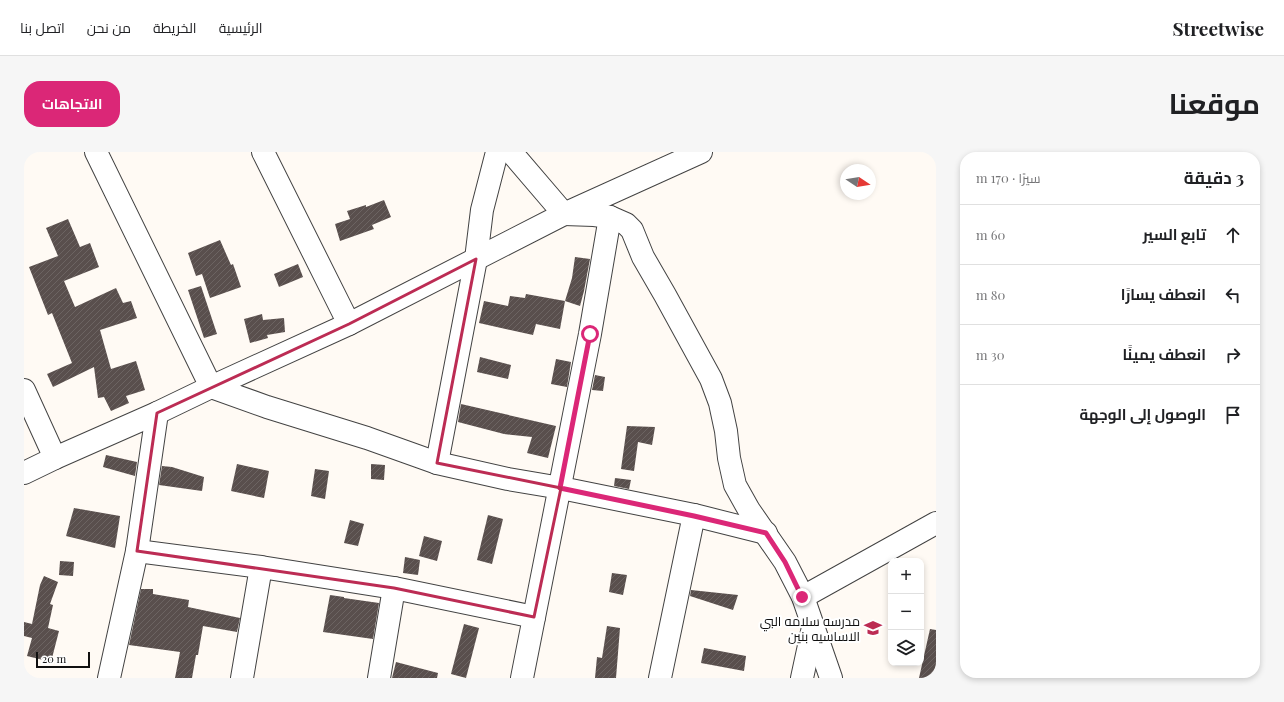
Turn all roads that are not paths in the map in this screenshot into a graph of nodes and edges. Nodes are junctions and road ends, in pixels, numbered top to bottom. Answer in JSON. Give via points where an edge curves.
{"nodes":[{"id":1,"x":96,"y":152,"type":"edge"},
{"id":2,"x":263,"y":152,"type":"edge"},
{"id":3,"x":497,"y":152,"type":"edge"},
{"id":4,"x":511,"y":152,"type":"edge"},
{"id":5,"x":701,"y":152,"type":"edge"},
{"id":6,"x":564,"y":214,"type":"junction"},
{"id":7,"x":610,"y":217,"type":"junction"},
{"id":8,"x":476,"y":259,"type":"junction"},
{"id":9,"x":349,"y":324,"type":"junction"},
{"id":10,"x":211,"y":387,"type":"junction"},
{"id":11,"x":24,"y":390,"type":"edge"},
{"id":12,"x":157,"y":413,"type":"junction"},
{"id":13,"x":55,"y":458,"type":"junction"},
{"id":14,"x":437,"y":463,"type":"junction"},
{"id":15,"x":24,"y":473,"type":"edge"},
{"id":16,"x":560,"y":488,"type":"junction"},
{"id":17,"x":694,"y":516,"type":"junction"},
{"id":18,"x":936,"y":523,"type":"edge"},
{"id":19,"x":766,"y":533,"type":"junction"},
{"id":20,"x":137,"y":551,"type":"junction"},
{"id":21,"x":261,"y":567,"type":"junction"},
{"id":22,"x":394,"y":588,"type":"junction"},
{"id":23,"x":802,"y":597,"type":"junction"},
{"id":24,"x":534,"y":617,"type":"junction"},
{"id":25,"x":813,"y":627,"type":"junction"},
{"id":26,"x":109,"y":678,"type":"edge"},
{"id":27,"x":242,"y":678,"type":"edge"},
{"id":28,"x":379,"y":678,"type":"edge"},
{"id":29,"x":522,"y":678,"type":"edge"},
{"id":30,"x":660,"y":678,"type":"edge"},
{"id":31,"x":802,"y":678,"type":"edge"},
{"id":32,"x":831,"y":678,"type":"edge"}],
"edges":[{"from":1,"to":10,"type":"street"},
{"from":2,"to":9,"type":"street"},
{"from":3,"to":8,"type":"street","via":[[482,210]]},
{"from":4,"to":6,"type":"street"},
{"from":5,"to":6,"type":"street"},
{"from":6,"to":7,"type":"street"},
{"from":6,"to":8,"type":"street"},
{"from":7,"to":16,"type":"street"},
{"from":7,"to":19,"type":"street","via":[[626,224],[632,230],[643,257],[711,379],[720,403],[728,458],[735,485]]},
{"from":8,"to":9,"type":"street"},
{"from":8,"to":14,"type":"street"},
{"from":9,"to":10,"type":"street"},
{"from":10,"to":12,"type":"street"},
{"from":10,"to":14,"type":"street"},
{"from":11,"to":13,"type":"street"},
{"from":12,"to":13,"type":"street"},
{"from":12,"to":20,"type":"street"},
{"from":13,"to":15,"type":"street"},
{"from":14,"to":16,"type":"street"},
{"from":16,"to":17,"type":"street"},
{"from":16,"to":24,"type":"street"},
{"from":17,"to":19,"type":"street"},
{"from":17,"to":30,"type":"street"},
{"from":18,"to":23,"type":"street"},
{"from":19,"to":23,"type":"street","via":[[785,562]]},
{"from":20,"to":21,"type":"street"},
{"from":20,"to":26,"type":"street"},
{"from":21,"to":22,"type":"street"},
{"from":21,"to":27,"type":"street"},
{"from":22,"to":24,"type":"street"},
{"from":22,"to":28,"type":"street"},
{"from":23,"to":25,"type":"street"},
{"from":24,"to":29,"type":"street"},
{"from":25,"to":31,"type":"street"},
{"from":25,"to":32,"type":"street"}]}
